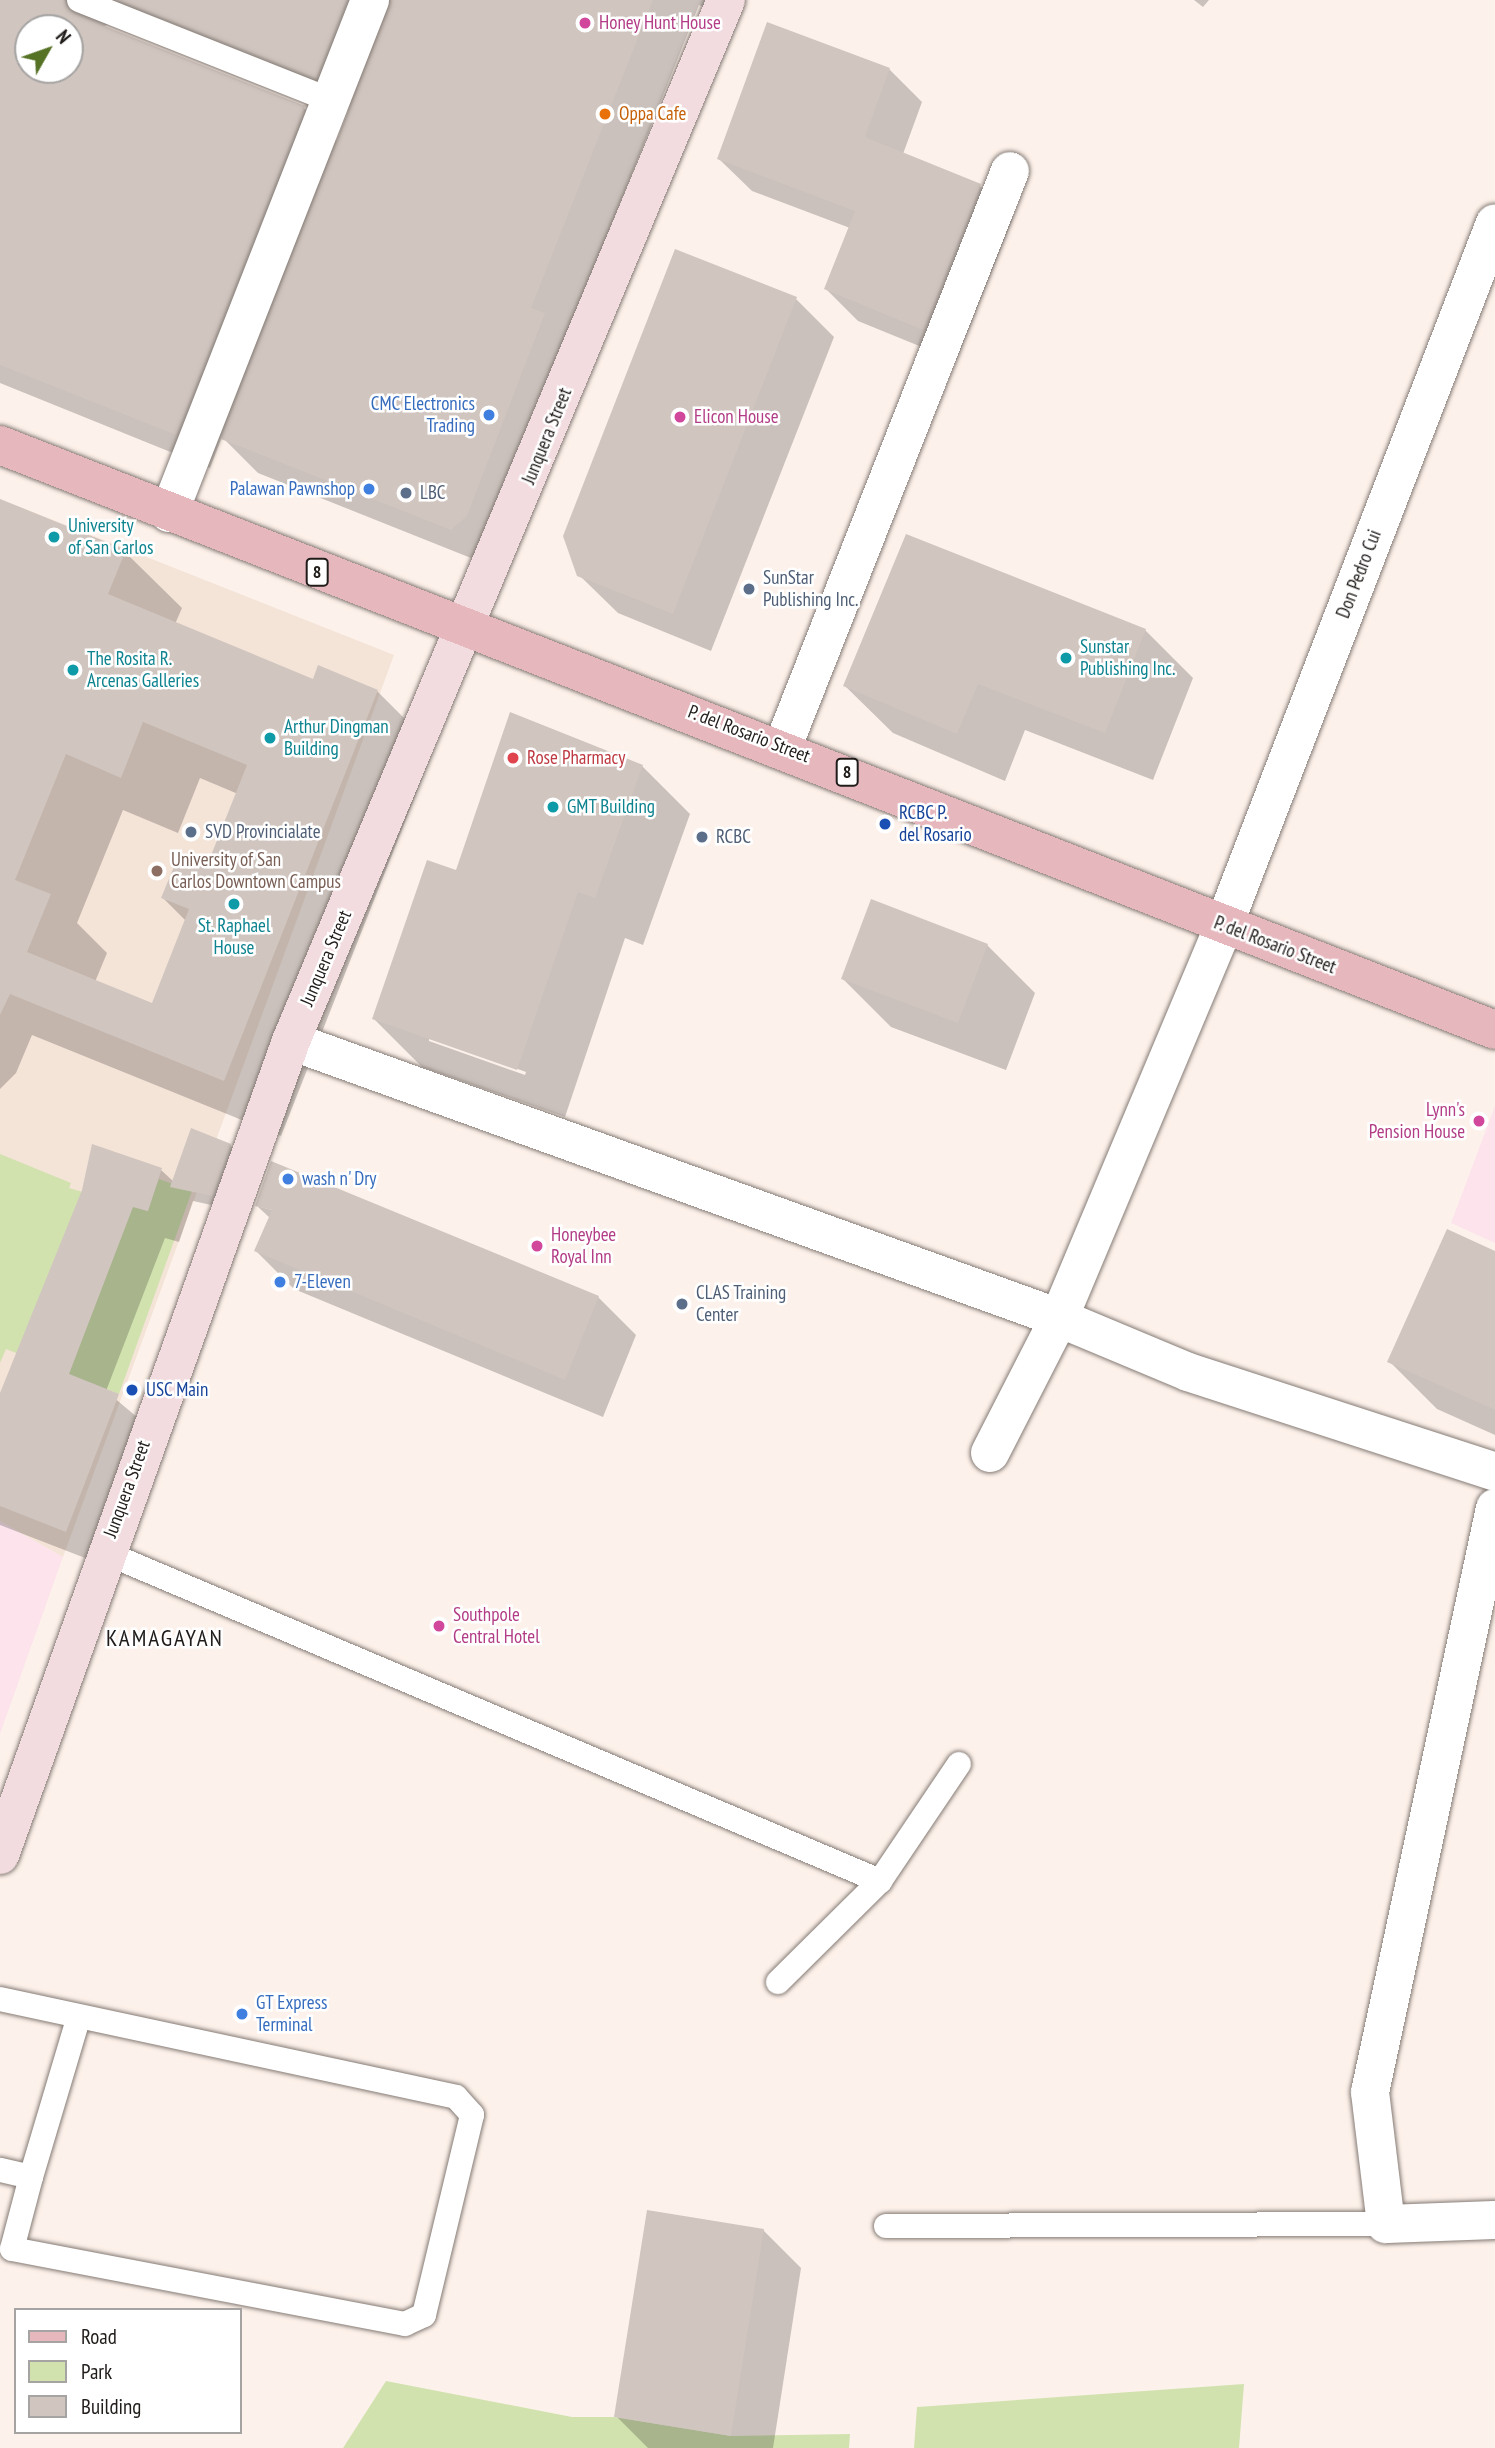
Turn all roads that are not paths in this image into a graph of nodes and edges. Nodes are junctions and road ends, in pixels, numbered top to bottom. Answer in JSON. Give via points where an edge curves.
{"nodes":[{"id":1,"x":79,"y":0,"type":"edge"},
{"id":2,"x":370,"y":0,"type":"edge"},
{"id":3,"x":726,"y":0,"type":"edge"},
{"id":4,"x":330,"y":100,"type":"junction"},
{"id":5,"x":1010,"y":171,"type":"dead end"},
{"id":6,"x":1495,"y":223,"type":"edge"},
{"id":7,"x":0,"y":446,"type":"edge"},
{"id":8,"x":169,"y":513,"type":"junction"},
{"id":9,"x":465,"y":631,"type":"junction"},
{"id":10,"x":783,"y":746,"type":"junction"},
{"id":11,"x":1224,"y":925,"type":"junction"},
{"id":12,"x":1495,"y":1030,"type":"edge"},
{"id":13,"x":291,"y":1041,"type":"junction"},
{"id":14,"x":1059,"y":1318,"type":"junction"},
{"id":15,"x":990,"y":1453,"type":"dead end"},
{"id":16,"x":1495,"y":1472,"type":"edge"},
{"id":17,"x":1495,"y":1508,"type":"edge"},
{"id":18,"x":104,"y":1552,"type":"junction"},
{"id":19,"x":959,"y":1764,"type":"dead end"},
{"id":20,"x":0,"y":1855,"type":"edge"},
{"id":21,"x":880,"y":1881,"type":"junction"},
{"id":22,"x":778,"y":1982,"type":"dead end"},
{"id":23,"x":0,"y":1999,"type":"edge"},
{"id":24,"x":78,"y":2019,"type":"junction"},
{"id":25,"x":0,"y":2170,"type":"edge"},
{"id":26,"x":31,"y":2177,"type":"junction"},
{"id":27,"x":1495,"y":2220,"type":"edge"},
{"id":28,"x":1386,"y":2224,"type":"junction"},
{"id":29,"x":886,"y":2226,"type":"dead end"}],
"edges":[{"from":1,"to":4,"type":"lane"},
{"from":2,"to":4,"type":"street"},
{"from":3,"to":9,"type":"street","name":"Junquera Street"},
{"from":4,"to":8,"type":"street"},
{"from":5,"to":10,"type":"street"},
{"from":6,"to":11,"type":"street","name":"Don Pedro Cui"},
{"from":7,"to":8,"type":"main road","name":"P. del Rosario Street","number":"8"},
{"from":8,"to":9,"type":"main road","name":"P. del Rosario Street","number":"8"},
{"from":9,"to":10,"type":"main road","name":"P. del Rosario Street","number":"8"},
{"from":9,"to":13,"type":"street","name":"Junquera Street"},
{"from":10,"to":11,"type":"main road","name":"P. del Rosario Street","number":"8"},
{"from":11,"to":12,"type":"main road","name":"P. del Rosario Street","number":"8"},
{"from":11,"to":14,"type":"street","name":"Don Pedro Cui"},
{"from":13,"to":14,"type":"street"},
{"from":13,"to":18,"type":"street","name":"Junquera Street"},
{"from":14,"to":15,"type":"street","name":"Don Pedro Cui"},
{"from":14,"to":16,"type":"street","via":[[1188,1372]]},
{"from":17,"to":28,"type":"street","via":[[1370,2092]]},
{"from":18,"to":20,"type":"street","name":"Junquera Street"},
{"from":18,"to":21,"type":"lane"},
{"from":19,"to":21,"type":"lane"},
{"from":21,"to":22,"type":"lane"},
{"from":23,"to":24,"type":"lane"},
{"from":24,"to":26,"type":"lane"},
{"from":24,"to":26,"type":"lane","via":[[456,2097],[472,2115],[424,2315],[405,2324],[12,2249]]},
{"from":25,"to":26,"type":"lane"},
{"from":27,"to":28,"type":"street"},
{"from":28,"to":29,"type":"lane"}]}
